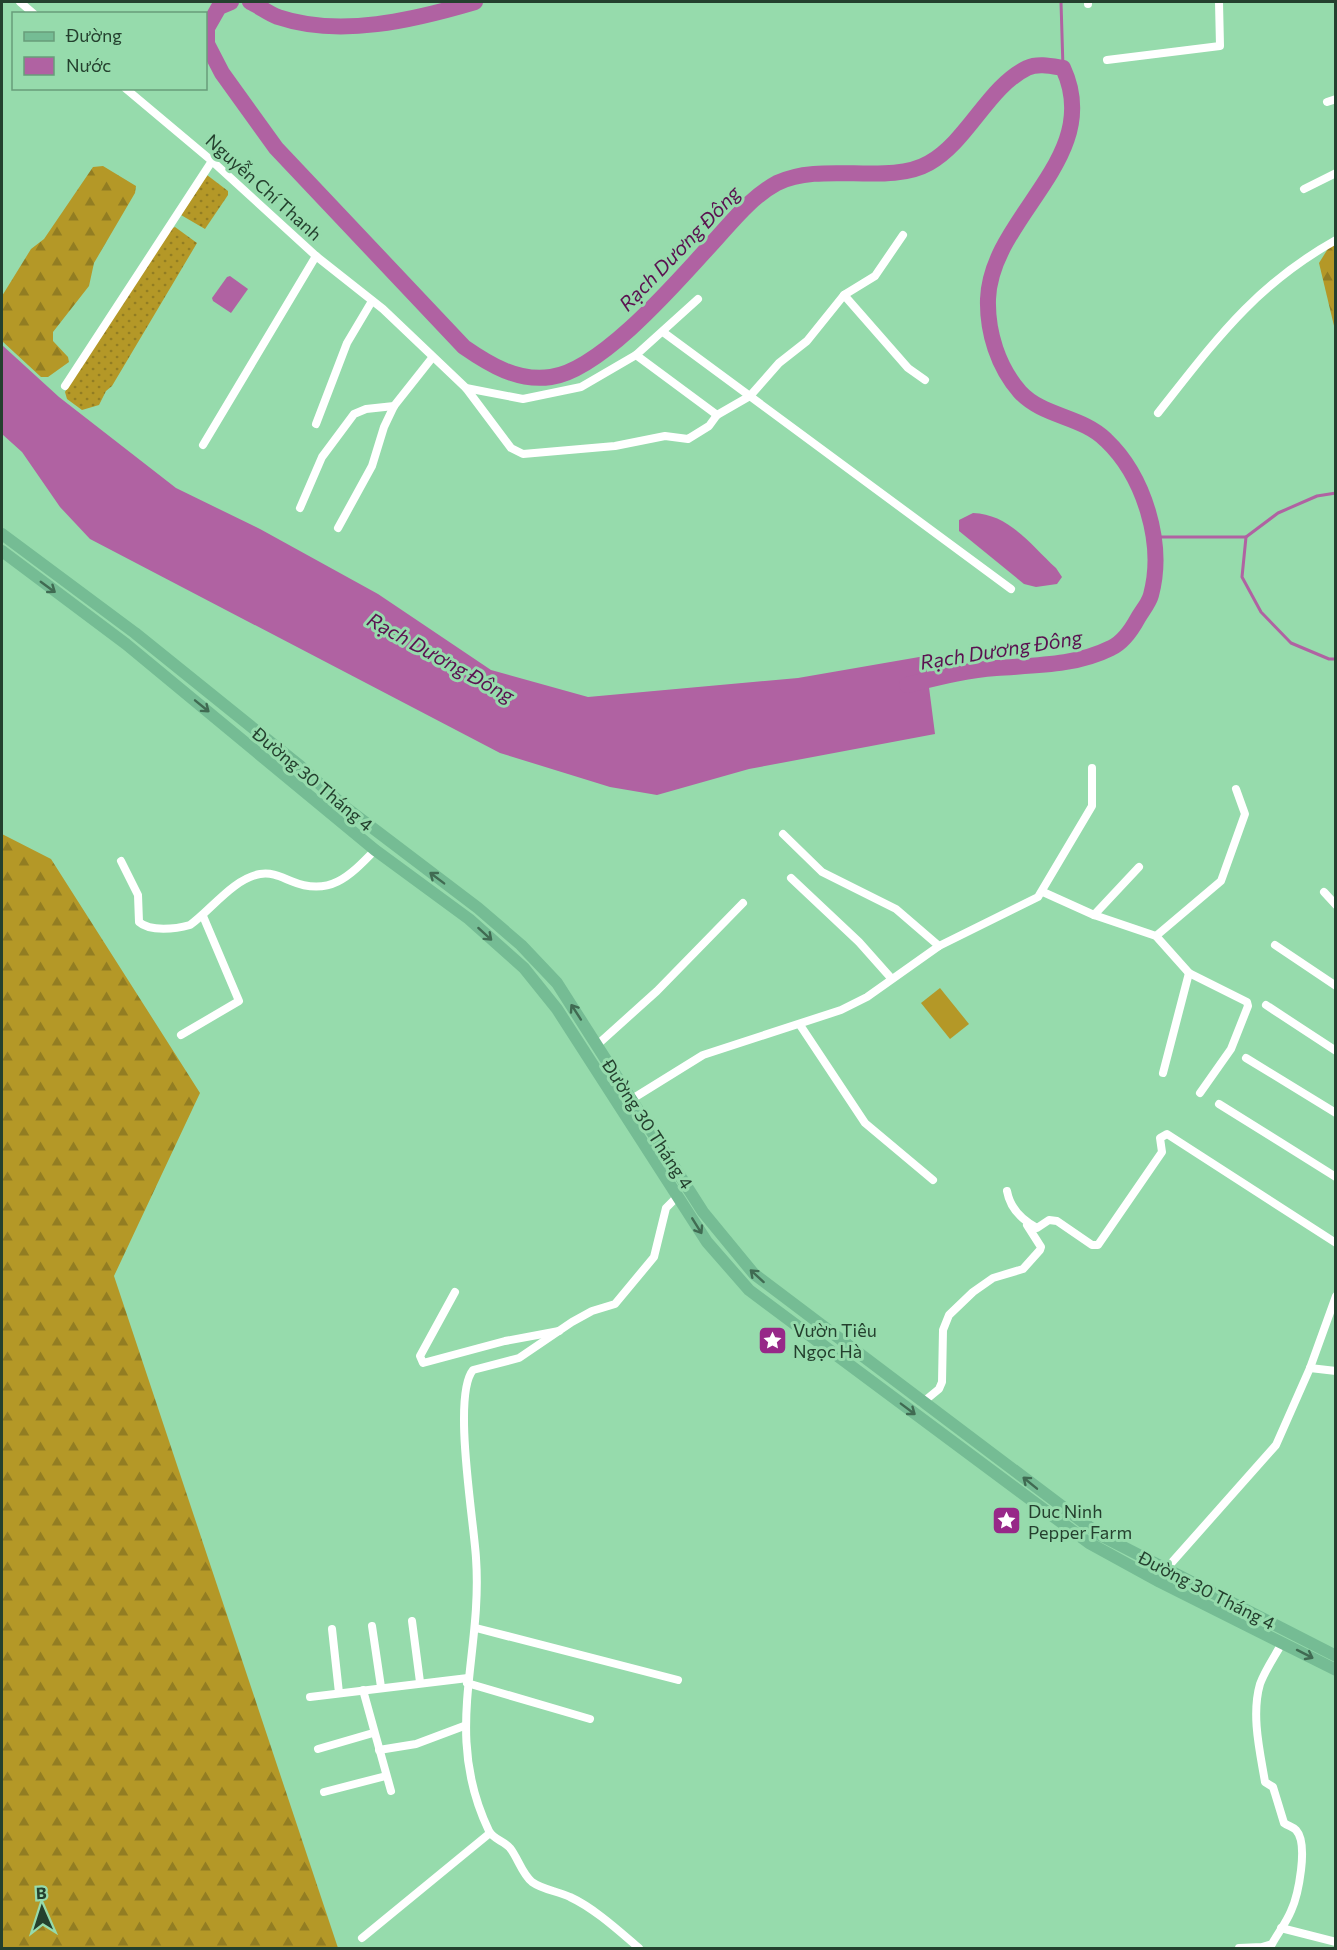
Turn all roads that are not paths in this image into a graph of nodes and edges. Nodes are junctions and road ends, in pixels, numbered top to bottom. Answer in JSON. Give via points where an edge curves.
{"nodes":[{"id":1,"x":20,"y":2,"type":"edge"},
{"id":2,"x":1219,"y":2,"type":"edge"},
{"id":3,"x":32,"y":8,"type":"edge"},
{"id":4,"x":1107,"y":60,"type":"dead end"},
{"id":5,"x":127,"y":90,"type":"edge"},
{"id":6,"x":212,"y":161,"type":"junction"},
{"id":7,"x":1335,"y":173,"type":"edge"},
{"id":8,"x":1304,"y":189,"type":"dead end"},
{"id":9,"x":903,"y":235,"type":"dead end"},
{"id":10,"x":1335,"y":240,"type":"edge"},
{"id":11,"x":316,"y":256,"type":"junction"},
{"id":12,"x":844,"y":295,"type":"junction"},
{"id":13,"x":698,"y":299,"type":"dead end"},
{"id":14,"x":372,"y":301,"type":"junction"},
{"id":15,"x":663,"y":332,"type":"junction"},
{"id":16,"x":636,"y":355,"type":"junction"},
{"id":17,"x":432,"y":358,"type":"junction"},
{"id":18,"x":925,"y":380,"type":"dead end"},
{"id":19,"x":65,"y":386,"type":"dead end"},
{"id":20,"x":466,"y":388,"type":"junction"},
{"id":21,"x":750,"y":396,"type":"junction"},
{"id":22,"x":394,"y":406,"type":"junction"},
{"id":23,"x":1158,"y":413,"type":"dead end"},
{"id":24,"x":717,"y":415,"type":"junction"},
{"id":25,"x":316,"y":424,"type":"dead end"},
{"id":26,"x":203,"y":444,"type":"dead end"},
{"id":27,"x":300,"y":508,"type":"dead end"},
{"id":28,"x":338,"y":528,"type":"dead end"},
{"id":29,"x":2,"y":534,"type":"edge"},
{"id":30,"x":2,"y":552,"type":"edge"},
{"id":31,"x":1011,"y":589,"type":"dead end"},
{"id":32,"x":135,"y":633,"type":"junction"},
{"id":33,"x":126,"y":644,"type":"junction"},
{"id":34,"x":300,"y":766,"type":"junction"},
{"id":35,"x":1092,"y":768,"type":"dead end"},
{"id":36,"x":290,"y":777,"type":"junction"},
{"id":37,"x":1236,"y":789,"type":"dead end"},
{"id":38,"x":783,"y":834,"type":"dead end"},
{"id":39,"x":375,"y":850,"type":"junction"},
{"id":40,"x":121,"y":861,"type":"dead end"},
{"id":41,"x":1139,"y":867,"type":"dead end"},
{"id":42,"x":791,"y":878,"type":"dead end"},
{"id":43,"x":1043,"y":892,"type":"junction"},
{"id":44,"x":1323,"y":892,"type":"dead end"},
{"id":45,"x":743,"y":903,"type":"dead end"},
{"id":46,"x":1335,"y":905,"type":"edge"},
{"id":47,"x":478,"y":908,"type":"junction"},
{"id":48,"x":1094,"y":915,"type":"junction"},
{"id":49,"x":203,"y":916,"type":"junction"},
{"id":50,"x":469,"y":919,"type":"junction"},
{"id":51,"x":1156,"y":936,"type":"junction"},
{"id":52,"x":1275,"y":945,"type":"dead end"},
{"id":53,"x":939,"y":946,"type":"junction"},
{"id":54,"x":1189,"y":973,"type":"junction"},
{"id":55,"x":891,"y":978,"type":"junction"},
{"id":56,"x":1335,"y":986,"type":"edge"},
{"id":57,"x":1266,"y":1005,"type":"dead end"},
{"id":58,"x":800,"y":1025,"type":"junction"},
{"id":59,"x":181,"y":1035,"type":"dead end"},
{"id":60,"x":597,"y":1045,"type":"junction"},
{"id":61,"x":1335,"y":1051,"type":"edge"},
{"id":62,"x":1246,"y":1058,"type":"dead end"},
{"id":63,"x":1163,"y":1072,"type":"dead end"},
{"id":64,"x":1200,"y":1094,"type":"dead end"},
{"id":65,"x":632,"y":1099,"type":"junction"},
{"id":66,"x":1219,"y":1104,"type":"dead end"},
{"id":67,"x":621,"y":1106,"type":"junction"},
{"id":68,"x":1335,"y":1113,"type":"edge"},
{"id":69,"x":1335,"y":1177,"type":"edge"},
{"id":70,"x":933,"y":1180,"type":"dead end"},
{"id":71,"x":1007,"y":1191,"type":"dead end"},
{"id":72,"x":678,"y":1196,"type":"junction"},
{"id":73,"x":1026,"y":1222,"type":"junction"},
{"id":74,"x":1335,"y":1243,"type":"edge"},
{"id":75,"x":455,"y":1292,"type":"dead end"},
{"id":76,"x":1335,"y":1296,"type":"edge"},
{"id":77,"x":787,"y":1300,"type":"junction"},
{"id":78,"x":776,"y":1313,"type":"junction"},
{"id":79,"x":560,"y":1330,"type":"junction"},
{"id":80,"x":1310,"y":1368,"type":"junction"},
{"id":81,"x":1335,"y":1371,"type":"edge"},
{"id":82,"x":886,"y":1375,"type":"junction"},
{"id":83,"x":878,"y":1386,"type":"junction"},
{"id":84,"x":922,"y":1403,"type":"junction"},
{"id":85,"x":1166,"y":1569,"type":"junction"},
{"id":86,"x":1160,"y":1582,"type":"junction"},
{"id":87,"x":412,"y":1621,"type":"dead end"},
{"id":88,"x":372,"y":1626,"type":"dead end"},
{"id":89,"x":476,"y":1628,"type":"junction"},
{"id":90,"x":332,"y":1629,"type":"dead end"},
{"id":91,"x":1282,"y":1643,"type":"junction"},
{"id":92,"x":1335,"y":1656,"type":"edge"},
{"id":93,"x":1335,"y":1670,"type":"edge"},
{"id":94,"x":467,"y":1680,"type":"junction"},
{"id":95,"x":678,"y":1680,"type":"dead end"},
{"id":96,"x":420,"y":1682,"type":"junction"},
{"id":97,"x":381,"y":1687,"type":"junction"},
{"id":98,"x":363,"y":1690,"type":"junction"},
{"id":99,"x":339,"y":1693,"type":"junction"},
{"id":100,"x":310,"y":1697,"type":"dead end"},
{"id":101,"x":590,"y":1719,"type":"dead end"},
{"id":102,"x":464,"y":1726,"type":"junction"},
{"id":103,"x":374,"y":1733,"type":"junction"},
{"id":104,"x":318,"y":1749,"type":"dead end"},
{"id":105,"x":379,"y":1750,"type":"junction"},
{"id":106,"x":386,"y":1776,"type":"junction"},
{"id":107,"x":391,"y":1791,"type":"dead end"},
{"id":108,"x":324,"y":1792,"type":"dead end"},
{"id":109,"x":490,"y":1833,"type":"junction"},
{"id":110,"x":1281,"y":1928,"type":"junction"},
{"id":111,"x":362,"y":1938,"type":"dead end"},
{"id":112,"x":1335,"y":1942,"type":"edge"},
{"id":113,"x":1273,"y":1946,"type":"edge"},
{"id":114,"x":639,"y":1948,"type":"edge"},
{"id":115,"x":1239,"y":1948,"type":"edge"}],
"edges":[{"from":1,"to":3,"type":"street"},
{"from":2,"to":4,"type":"street","via":[[1220,46]]},
{"from":5,"to":6,"type":"street","name":"Nguyễn Chí Thanh"},
{"from":6,"to":11,"type":"street","name":"Nguyễn Chí Thanh"},
{"from":6,"to":19,"type":"street"},
{"from":7,"to":8,"type":"street"},
{"from":9,"to":12,"type":"street","name":"Nguyễn Chí Thanh","via":[[875,276]]},
{"from":10,"to":23,"type":"street","via":[[1291,266],[1233,318]]},
{"from":11,"to":14,"type":"street","name":"Nguyễn Chí Thanh"},
{"from":11,"to":26,"type":"street"},
{"from":12,"to":18,"type":"street","via":[[908,368]]},
{"from":12,"to":21,"type":"street","name":"Nguyễn Chí Thanh","via":[[807,341],[779,363]]},
{"from":13,"to":15,"type":"street"},
{"from":14,"to":17,"type":"street","name":"Nguyễn Chí Thanh"},
{"from":14,"to":25,"type":"street","via":[[347,343]]},
{"from":15,"to":16,"type":"street"},
{"from":15,"to":21,"type":"street"},
{"from":16,"to":20,"type":"street","via":[[581,387],[538,398],[512,398]]},
{"from":16,"to":24,"type":"street"},
{"from":17,"to":20,"type":"street","name":"Nguyễn Chí Thanh"},
{"from":17,"to":22,"type":"street"},
{"from":20,"to":24,"type":"street","name":"Nguyễn Chí Thanh","via":[[511,448],[523,454],[615,446],[665,436],[688,439],[709,426]]},
{"from":21,"to":24,"type":"street","name":"Nguyễn Chí Thanh"},
{"from":21,"to":31,"type":"street"},
{"from":22,"to":27,"type":"street","via":[[354,414],[322,457]]},
{"from":22,"to":28,"type":"street","via":[[372,466]]},
{"from":29,"to":32,"type":"main road","name":"Đường 30 Tháng 4"},
{"from":30,"to":33,"type":"main road","name":"Đường 30 Tháng 4","one_way":true},
{"from":32,"to":33,"type":"main road"},
{"from":32,"to":34,"type":"main road","name":"Đường 30 Tháng 4"},
{"from":33,"to":36,"type":"main road","name":"Đường 30 Tháng 4","one_way":true},
{"from":34,"to":36,"type":"main road"},
{"from":47,"to":34,"type":"main road","name":"Đường 30 Tháng 4","one_way":true,"via":[[354,814]]},
{"from":35,"to":43,"type":"street","via":[[1092,806]]},
{"from":36,"to":39,"type":"main road","name":"Đường 30 Tháng 4"},
{"from":37,"to":51,"type":"street","via":[[1245,814],[1221,881]]},
{"from":38,"to":53,"type":"street","via":[[822,872],[896,909]]},
{"from":39,"to":49,"type":"street","via":[[348,875],[320,888],[309,888],[275,874],[253,876]]},
{"from":39,"to":50,"type":"main road","name":"Đường 30 Tháng 4"},
{"from":40,"to":49,"type":"street","via":[[138,895],[142,925],[179,928],[190,926]]},
{"from":41,"to":48,"type":"street"},
{"from":42,"to":55,"type":"street"},
{"from":43,"to":48,"type":"street"},
{"from":43,"to":53,"type":"street","via":[[1028,904]]},
{"from":44,"to":46,"type":"street"},
{"from":45,"to":60,"type":"street","via":[[657,991]]},
{"from":47,"to":50,"type":"main road"},
{"from":60,"to":47,"type":"main road","name":"Đường 30 Tháng 4","one_way":true,"via":[[557,983]]},
{"from":48,"to":51,"type":"street"},
{"from":49,"to":59,"type":"street","via":[[238,1001]]},
{"from":50,"to":67,"type":"main road","name":"Đường 30 Tháng 4","one_way":true,"via":[[530,977],[557,1010]]},
{"from":51,"to":54,"type":"street"},
{"from":52,"to":56,"type":"street"},
{"from":53,"to":55,"type":"street"},
{"from":54,"to":63,"type":"street"},
{"from":54,"to":64,"type":"street","via":[[1244,1000],[1248,1006],[1231,1049]]},
{"from":55,"to":58,"type":"street","via":[[858,1001]]},
{"from":57,"to":61,"type":"street"},
{"from":58,"to":65,"type":"street","via":[[703,1055]]},
{"from":58,"to":70,"type":"street","via":[[866,1123]]},
{"from":60,"to":65,"type":"main road","name":"Đường 30 Tháng 4"},
{"from":62,"to":68,"type":"street"},
{"from":65,"to":67,"type":"main road"},
{"from":77,"to":65,"type":"main road","name":"Đường 30 Tháng 4","one_way":true,"via":[[754,1274],[727,1243]]},
{"from":66,"to":69,"type":"street"},
{"from":67,"to":72,"type":"main road","name":"Đường 30 Tháng 4"},
{"from":71,"to":73,"type":"street","via":[[1009,1201]]},
{"from":72,"to":78,"type":"main road","name":"Đường 30 Tháng 4","one_way":true,"via":[[723,1263]]},
{"from":72,"to":79,"type":"street","via":[[666,1208],[654,1257],[623,1296],[615,1304],[592,1311]]},
{"from":73,"to":74,"type":"street","via":[[1037,1228],[1049,1220],[1057,1221],[1092,1245],[1098,1245],[1162,1152],[1160,1138],[1167,1134]]},
{"from":73,"to":84,"type":"street","via":[[1040,1249],[1023,1269],[993,1278],[949,1315],[943,1330],[942,1382]]},
{"from":75,"to":79,"type":"street","via":[[421,1353],[421,1362]]},
{"from":76,"to":80,"type":"street"},
{"from":77,"to":78,"type":"main road"},
{"from":77,"to":82,"type":"main road","name":"Đường 30 Tháng 4"},
{"from":78,"to":83,"type":"main road","name":"Đường 30 Tháng 4"},
{"from":79,"to":89,"type":"street","via":[[519,1358],[472,1370],[466,1381]]},
{"from":80,"to":81,"type":"street"},
{"from":80,"to":85,"type":"street","via":[[1276,1445]]},
{"from":82,"to":83,"type":"main road"},
{"from":82,"to":84,"type":"main road","name":"Đường 30 Tháng 4"},
{"from":83,"to":86,"type":"main road","name":"Đường 30 Tháng 4","one_way":true,"via":[[1089,1543]]},
{"from":85,"to":84,"type":"main road","name":"Đường 30 Tháng 4","one_way":true,"via":[[1100,1535]]},
{"from":85,"to":86,"type":"main road"},
{"from":85,"to":92,"type":"main road","name":"Đường 30 Tháng 4"},
{"from":86,"to":91,"type":"main road","name":"Đường 30 Tháng 4"},
{"from":87,"to":96,"type":"street"},
{"from":88,"to":97,"type":"street"},
{"from":89,"to":94,"type":"street"},
{"from":89,"to":95,"type":"street"},
{"from":90,"to":99,"type":"street"},
{"from":91,"to":93,"type":"main road","name":"Đường 30 Tháng 4","one_way":true},
{"from":91,"to":110,"type":"street","via":[[1261,1681],[1257,1697],[1258,1743],[1265,1782],[1273,1787],[1281,1820],[1297,1831],[1302,1848],[1295,1902]]},
{"from":94,"to":96,"type":"street"},
{"from":94,"to":101,"type":"street"},
{"from":94,"to":102,"type":"street"},
{"from":96,"to":97,"type":"street"},
{"from":97,"to":98,"type":"street"},
{"from":98,"to":99,"type":"street"},
{"from":98,"to":103,"type":"street"},
{"from":99,"to":100,"type":"street"},
{"from":102,"to":105,"type":"street","via":[[416,1744]]},
{"from":102,"to":109,"type":"street","via":[[469,1774]]},
{"from":103,"to":104,"type":"street"},
{"from":103,"to":105,"type":"street"},
{"from":105,"to":106,"type":"street"},
{"from":106,"to":107,"type":"street"},
{"from":106,"to":108,"type":"street"},
{"from":109,"to":111,"type":"street"},
{"from":109,"to":114,"type":"street","via":[[509,1846],[530,1880],[586,1906]]},
{"from":110,"to":112,"type":"street"},
{"from":110,"to":113,"type":"street"},
{"from":113,"to":115,"type":"street"}]}
